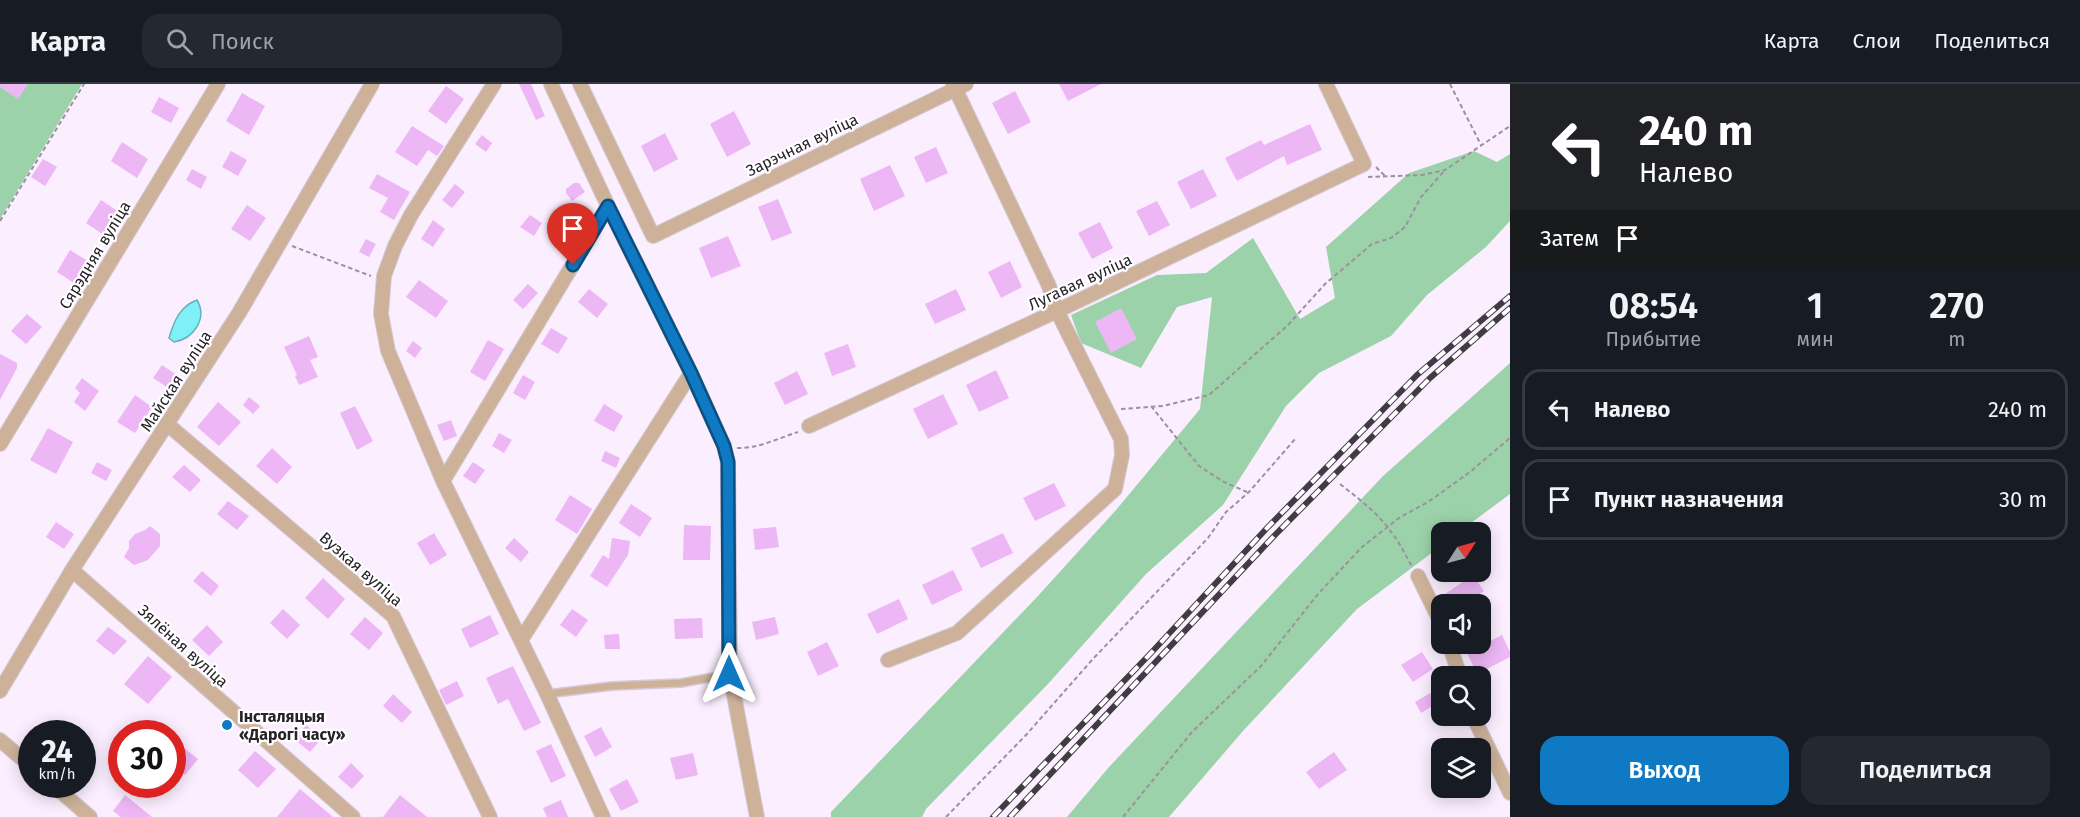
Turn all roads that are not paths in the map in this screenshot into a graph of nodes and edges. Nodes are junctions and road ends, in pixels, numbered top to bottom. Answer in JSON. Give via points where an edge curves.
{"nodes":[{"id":1,"x":218,"y":84,"type":"edge"},
{"id":2,"x":372,"y":84,"type":"edge"},
{"id":3,"x":494,"y":84,"type":"edge"},
{"id":4,"x":551,"y":84,"type":"edge"},
{"id":5,"x":580,"y":84,"type":"edge"},
{"id":6,"x":1326,"y":84,"type":"edge"},
{"id":7,"x":958,"y":86,"type":"edge"},
{"id":8,"x":608,"y":206,"type":"junction"},
{"id":9,"x":1057,"y":311,"type":"junction"},
{"id":10,"x":691,"y":373,"type":"junction"},
{"id":11,"x":167,"y":424,"type":"junction"},
{"id":12,"x":808,"y":426,"type":"road end"},
{"id":13,"x":0,"y":444,"type":"edge"},
{"id":14,"x":444,"y":481,"type":"junction"},
{"id":15,"x":72,"y":570,"type":"junction"},
{"id":16,"x":1418,"y":576,"type":"road end"},
{"id":17,"x":1431,"y":603,"type":"edge"},
{"id":18,"x":521,"y":640,"type":"junction"},
{"id":19,"x":888,"y":660,"type":"dead end"},
{"id":20,"x":729,"y":674,"type":"junction"},
{"id":21,"x":0,"y":691,"type":"edge"},
{"id":22,"x":547,"y":694,"type":"junction"},
{"id":23,"x":1478,"y":726,"type":"edge"},
{"id":24,"x":0,"y":740,"type":"edge"},
{"id":25,"x":18,"y":755,"type":"edge"},
{"id":26,"x":1510,"y":793,"type":"edge"},
{"id":27,"x":68,"y":798,"type":"edge"},
{"id":28,"x":90,"y":817,"type":"edge"},
{"id":29,"x":353,"y":817,"type":"edge"},
{"id":30,"x":490,"y":817,"type":"edge"},
{"id":31,"x":603,"y":817,"type":"edge"},
{"id":32,"x":757,"y":817,"type":"edge"}],
"edges":[{"from":1,"to":13,"type":"street","name":"Сярэдняя вуліца"},
{"from":2,"to":11,"type":"street","name":"Майская вуліца","via":[[239,313]]},
{"from":3,"to":14,"type":"street","via":[[411,215],[394,246],[384,281],[381,314],[388,351]]},
{"from":4,"to":8,"type":"street"},
{"from":5,"to":7,"type":"street","name":"Зарэчная вуліца","via":[[653,236]]},
{"from":6,"to":9,"type":"street","name":"Лугавая вуліца","via":[[1364,164]]},
{"from":7,"to":9,"type":"street"},
{"from":8,"to":10,"type":"street"},
{"from":8,"to":14,"type":"street"},
{"from":9,"to":12,"type":"street","name":"Лугавая вуліца"},
{"from":9,"to":19,"type":"street","via":[[1121,439],[1115,489],[957,633]]},
{"from":10,"to":18,"type":"street"},
{"from":10,"to":20,"type":"street","via":[[728,462]]},
{"from":11,"to":15,"type":"street","name":"Майская вуліца"},
{"from":11,"to":30,"type":"street","name":"Вузкая вуліца","via":[[393,616]]},
{"from":14,"to":18,"type":"street"},
{"from":15,"to":21,"type":"street","name":"Майская вуліца"},
{"from":15,"to":29,"type":"street","name":"Зялёная вуліца"},
{"from":16,"to":17,"type":"street"},
{"from":18,"to":22,"type":"street"},
{"from":20,"to":22,"type":"lane","via":[[681,683]]},
{"from":20,"to":32,"type":"street"},
{"from":22,"to":31,"type":"street"},
{"from":23,"to":26,"type":"street"},
{"from":24,"to":25,"type":"street"},
{"from":27,"to":28,"type":"street"}]}
